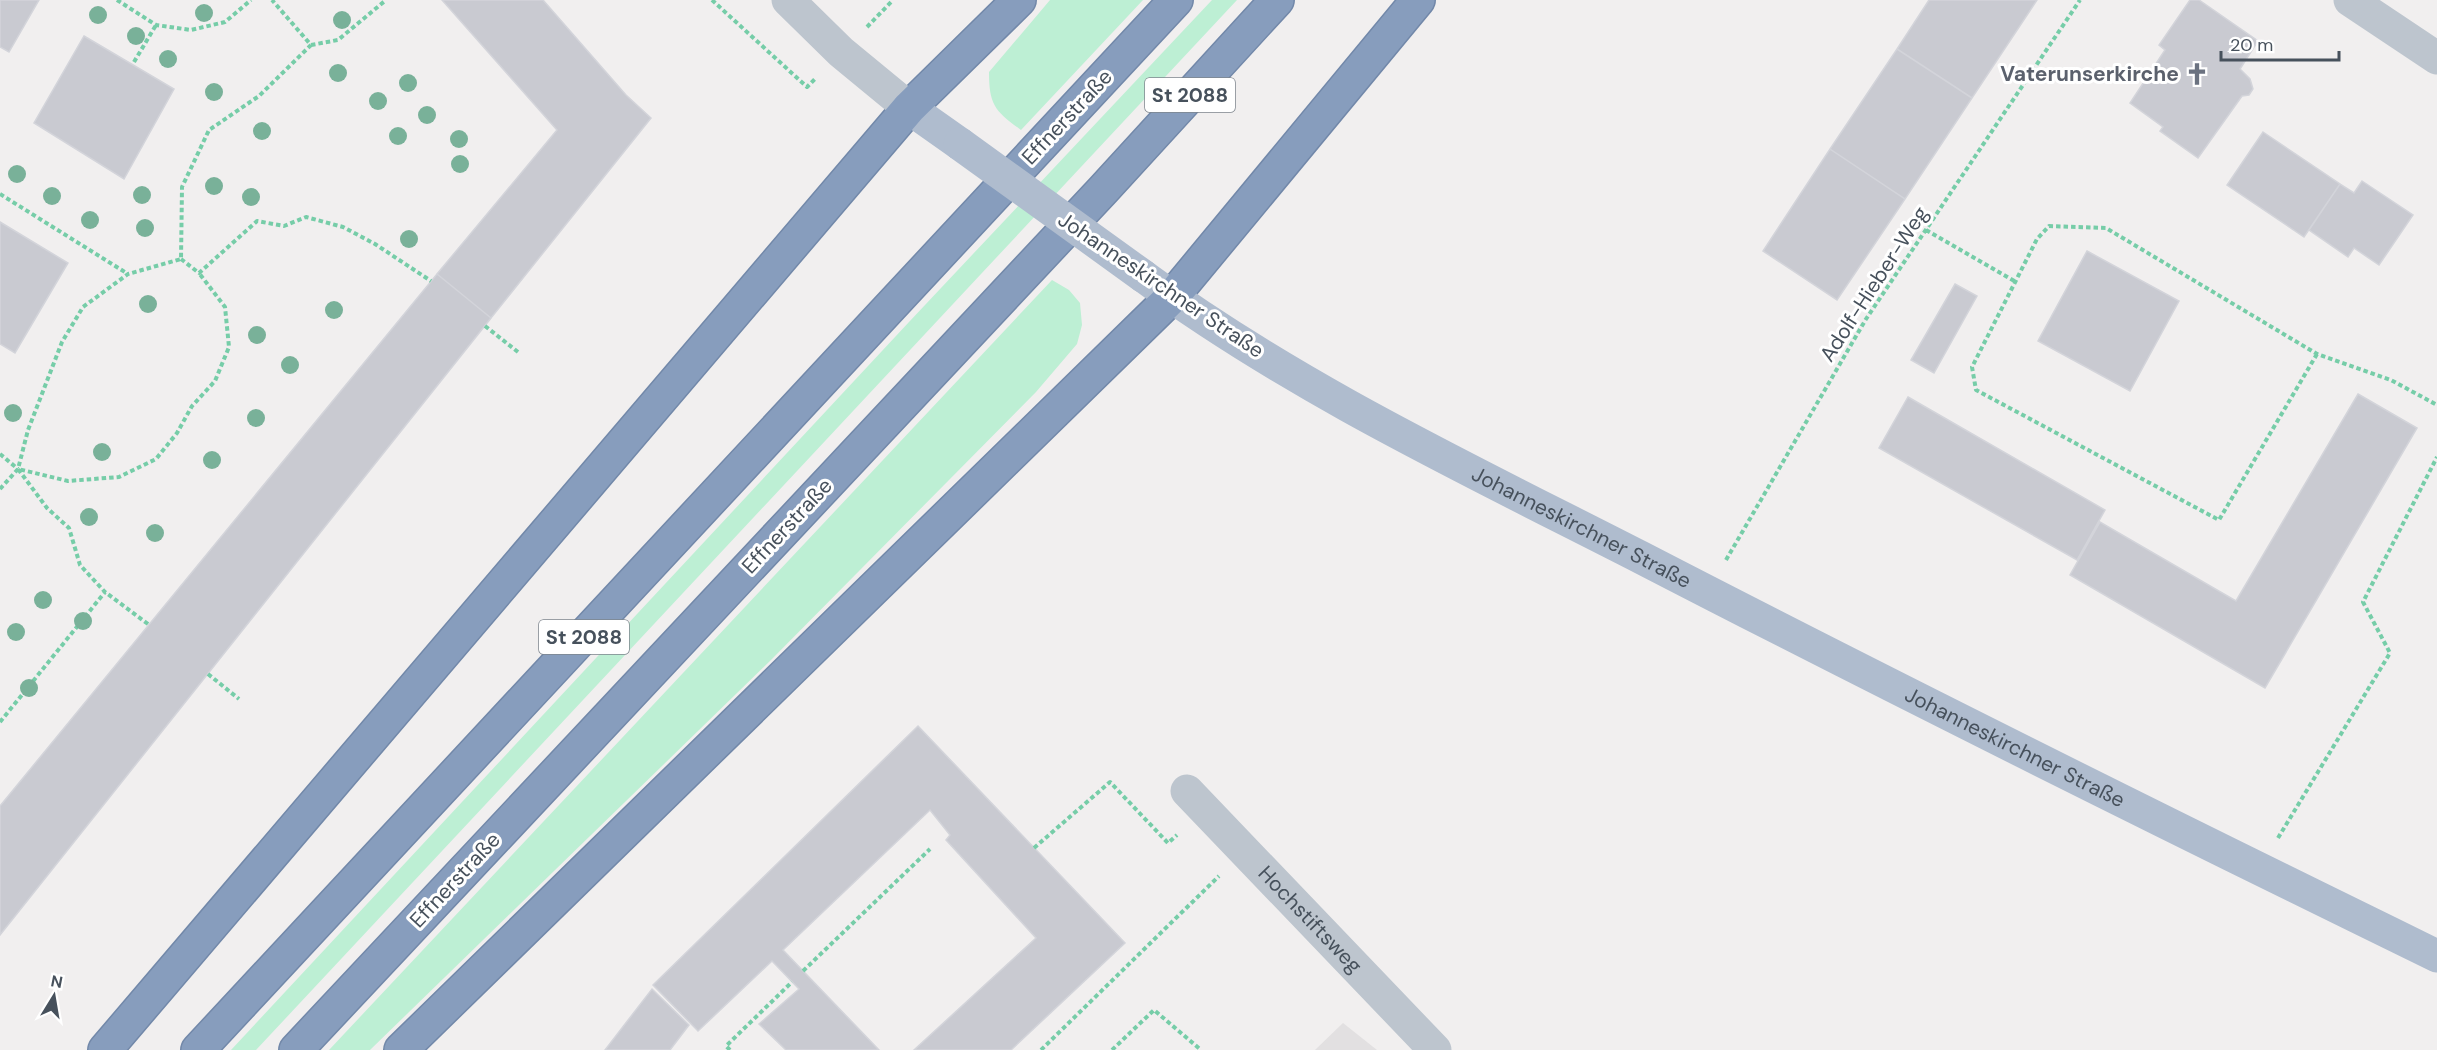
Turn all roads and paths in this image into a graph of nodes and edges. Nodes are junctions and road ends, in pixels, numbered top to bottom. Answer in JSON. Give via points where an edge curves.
{"nodes":[{"id":1,"x":117,"y":0,"type":"edge"},
{"id":2,"x":251,"y":0,"type":"edge"},
{"id":3,"x":272,"y":0,"type":"edge"},
{"id":4,"x":386,"y":0,"type":"edge"},
{"id":5,"x":712,"y":0,"type":"edge"},
{"id":6,"x":788,"y":0,"type":"edge"},
{"id":7,"x":893,"y":0,"type":"edge"},
{"id":8,"x":1019,"y":0,"type":"edge"},
{"id":9,"x":1176,"y":0,"type":"edge"},
{"id":10,"x":1277,"y":0,"type":"edge"},
{"id":11,"x":1418,"y":0,"type":"edge"},
{"id":12,"x":2080,"y":0,"type":"edge"},
{"id":13,"x":2350,"y":0,"type":"edge"},
{"id":14,"x":881,"y":13,"type":"dead end"},
{"id":15,"x":156,"y":25,"type":"junction"},
{"id":16,"x":311,"y":45,"type":"junction"},
{"id":17,"x":841,"y":52,"type":"junction"},
{"id":18,"x":2437,"y":58,"type":"edge"},
{"id":19,"x":134,"y":62,"type":"dead end"},
{"id":20,"x":909,"y":108,"type":"junction"},
{"id":21,"x":0,"y":194,"type":"edge"},
{"id":22,"x":1926,"y":230,"type":"junction"},
{"id":23,"x":181,"y":259,"type":"junction"},
{"id":24,"x":199,"y":273,"type":"junction"},
{"id":25,"x":129,"y":274,"type":"junction"},
{"id":26,"x":431,"y":281,"type":"dead end"},
{"id":27,"x":2016,"y":282,"type":"junction"},
{"id":28,"x":1172,"y":297,"type":"junction"},
{"id":29,"x":485,"y":326,"type":"dead end"},
{"id":30,"x":518,"y":352,"type":"dead end"},
{"id":31,"x":2317,"y":354,"type":"junction"},
{"id":32,"x":2437,"y":405,"type":"edge"},
{"id":33,"x":0,"y":454,"type":"edge"},
{"id":34,"x":2437,"y":457,"type":"edge"},
{"id":35,"x":18,"y":469,"type":"junction"},
{"id":36,"x":0,"y":489,"type":"edge"},
{"id":37,"x":105,"y":592,"type":"junction"},
{"id":38,"x":1708,"y":592,"type":"junction"},
{"id":39,"x":148,"y":624,"type":"dead end"},
{"id":40,"x":208,"y":674,"type":"dead end"},
{"id":41,"x":239,"y":699,"type":"dead end"},
{"id":42,"x":0,"y":722,"type":"edge"},
{"id":43,"x":1196,"y":801,"type":"joint"},
{"id":44,"x":1034,"y":848,"type":"dead end"},
{"id":45,"x":930,"y":849,"type":"dead end"},
{"id":46,"x":1244,"y":851,"type":"junction"},
{"id":47,"x":2258,"y":868,"type":"junction"},
{"id":48,"x":2437,"y":956,"type":"edge"},
{"id":49,"x":803,"y":971,"type":"dead end"},
{"id":50,"x":792,"y":982,"type":"dead end"},
{"id":51,"x":105,"y":1050,"type":"edge"},
{"id":52,"x":198,"y":1050,"type":"edge"},
{"id":53,"x":296,"y":1050,"type":"edge"},
{"id":54,"x":401,"y":1050,"type":"edge"},
{"id":55,"x":730,"y":1050,"type":"edge"},
{"id":56,"x":1041,"y":1050,"type":"edge"},
{"id":57,"x":1112,"y":1050,"type":"edge"},
{"id":58,"x":1202,"y":1050,"type":"edge"},
{"id":59,"x":1435,"y":1050,"type":"edge"}],
"edges":[{"from":1,"to":15,"type":"path"},
{"from":2,"to":15,"type":"path","via":[[225,22],[191,30]]},
{"from":3,"to":16,"type":"path"},
{"from":4,"to":16,"type":"path","via":[[338,40]]},
{"from":5,"to":17,"type":"path","via":[[807,87]]},
{"from":6,"to":17,"type":"street","name":"Johanneskirchner Straße"},
{"from":7,"to":14,"type":"path"},
{"from":8,"to":20,"type":"highway"},
{"from":9,"to":52,"type":"highway","name":"Effnerstraße","number":"St 2088"},
{"from":10,"to":53,"type":"highway","name":"Effnerstraße","number":"St 2088"},
{"from":11,"to":28,"type":"highway"},
{"from":12,"to":22,"type":"path","name":"Adolf-Hieber-Weg"},
{"from":13,"to":18,"type":"street"},
{"from":15,"to":19,"type":"path"},
{"from":16,"to":23,"type":"path","via":[[260,96],[209,130],[182,187]]},
{"from":17,"to":20,"type":"street","name":"Johanneskirchner Straße"},
{"from":20,"to":28,"type":"main road","name":"Johanneskirchner Straße","bridge":true},
{"from":20,"to":51,"type":"highway"},
{"from":21,"to":25,"type":"path"},
{"from":22,"to":27,"type":"path"},
{"from":22,"to":38,"type":"path","name":"Adolf-Hieber-Weg","via":[[1866,319]]},
{"from":23,"to":24,"type":"path"},
{"from":23,"to":25,"type":"path"},
{"from":24,"to":26,"type":"path","via":[[257,221],[284,226],[306,217],[343,226]]},
{"from":24,"to":35,"type":"path","via":[[225,307],[229,346],[215,381],[192,406],[156,459],[119,477],[68,481]]},
{"from":25,"to":35,"type":"path","via":[[83,307],[62,342],[28,430]]},
{"from":27,"to":31,"type":"path","via":[[2037,239],[2049,226],[2106,228]]},
{"from":27,"to":31,"type":"path","via":[[1972,367],[1976,390],[2219,520]]},
{"from":28,"to":38,"type":"main road","name":"Johanneskirchner Straße","via":[[1388,428]]},
{"from":28,"to":54,"type":"highway"},
{"from":29,"to":30,"type":"path"},
{"from":31,"to":32,"type":"path","via":[[2391,380]]},
{"from":33,"to":35,"type":"path"},
{"from":34,"to":47,"type":"path","via":[[2363,602],[2390,653]]},
{"from":35,"to":36,"type":"path"},
{"from":35,"to":37,"type":"path","via":[[47,508],[69,528],[81,565]]},
{"from":37,"to":39,"type":"path"},
{"from":37,"to":42,"type":"path"},
{"from":38,"to":47,"type":"main road","name":"Johanneskirchner Straße"},
{"from":40,"to":41,"type":"path"},
{"from":43,"to":44,"type":"path","via":[[1168,843],[1110,782]]},
{"from":43,"to":46,"type":"street","name":"Hochstiftsweg"},
{"from":45,"to":49,"type":"path"},
{"from":46,"to":56,"type":"path"},
{"from":46,"to":59,"type":"street","name":"Hochstiftsweg"},
{"from":47,"to":48,"type":"main road","name":"Johanneskirchner Straße"},
{"from":50,"to":55,"type":"path","via":[[726,1046]]},
{"from":57,"to":58,"type":"path","via":[[1154,1010]]}]}
